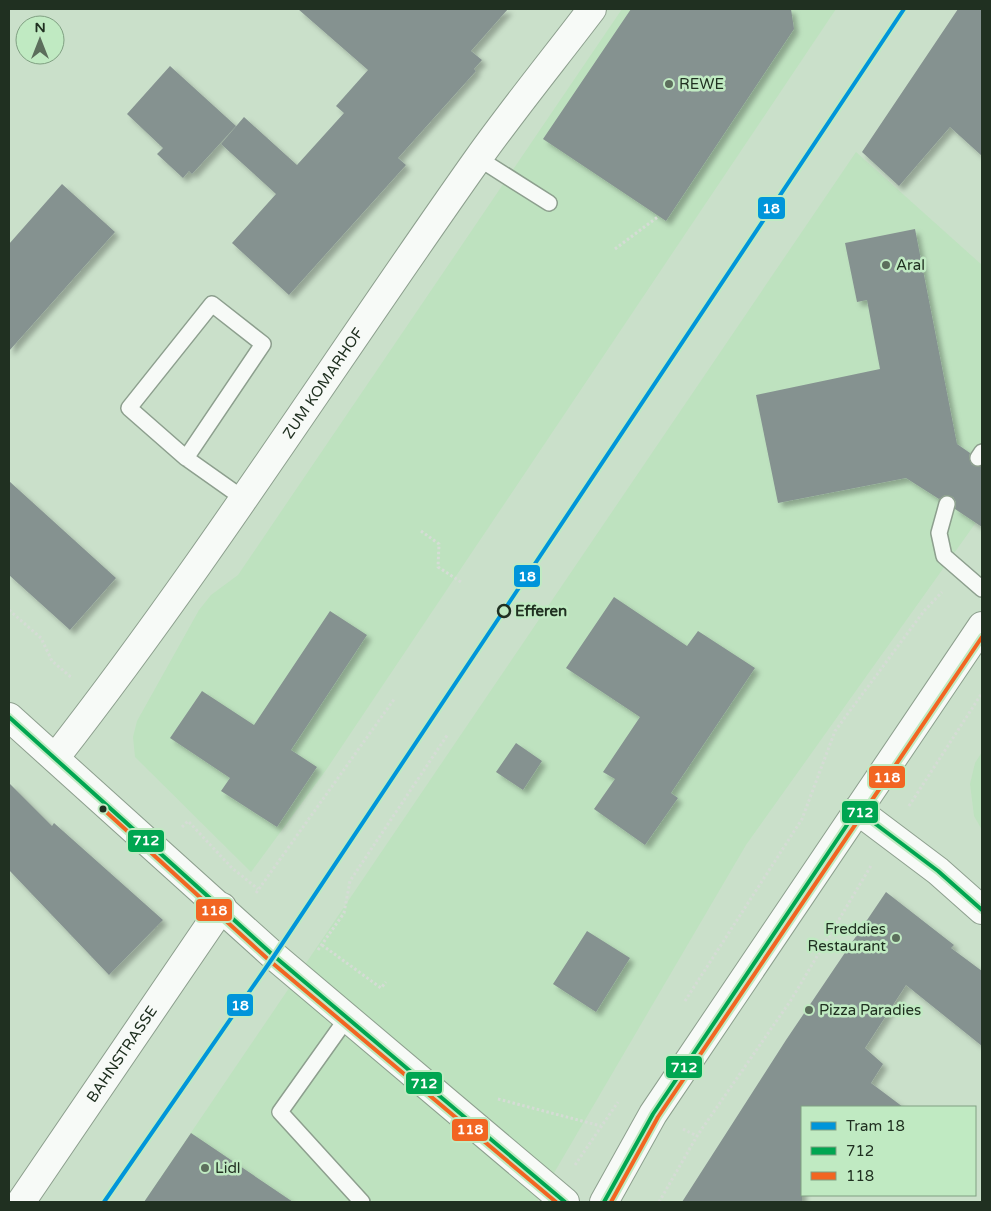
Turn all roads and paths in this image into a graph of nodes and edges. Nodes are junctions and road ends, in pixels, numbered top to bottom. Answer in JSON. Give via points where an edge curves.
{"nodes":[{"id":1,"x":592,"y":9,"type":"edge"},
{"id":2,"x":478,"y":158,"type":"junction"},
{"id":3,"x":549,"y":203,"type":"dead end"},
{"id":4,"x":659,"y":216,"type":"dead end"},
{"id":5,"x":615,"y":249,"type":"dead end"},
{"id":6,"x":186,"y":458,"type":"junction"},
{"id":7,"x":244,"y":500,"type":"junction"},
{"id":8,"x":947,"y":504,"type":"dead end"},
{"id":9,"x":421,"y":532,"type":"dead end"},
{"id":10,"x":962,"y":572,"type":"junction"},
{"id":11,"x":461,"y":582,"type":"dead end"},
{"id":12,"x":982,"y":589,"type":"edge"},
{"id":13,"x":9,"y":610,"type":"edge"},
{"id":14,"x":982,"y":626,"type":"edge"},
{"id":15,"x":982,"y":693,"type":"edge"},
{"id":16,"x":395,"y":698,"type":"dead end"},
{"id":17,"x":100,"y":700,"type":"junction"},
{"id":18,"x":9,"y":717,"type":"edge"},
{"id":19,"x":448,"y":734,"type":"dead end"},
{"id":20,"x":55,"y":758,"type":"junction"},
{"id":21,"x":857,"y":810,"type":"junction"},
{"id":22,"x":188,"y":821,"type":"dead end"},
{"id":23,"x":890,"y":834,"type":"junction"},
{"id":24,"x":222,"y":907,"type":"junction"},
{"id":25,"x":982,"y":910,"type":"edge"},
{"id":26,"x":386,"y":982,"type":"dead end"},
{"id":27,"x":683,"y":1002,"type":"dead end"},
{"id":28,"x":347,"y":1018,"type":"junction"},
{"id":29,"x":491,"y":1097,"type":"dead end"},
{"id":30,"x":620,"y":1097,"type":"dead end"},
{"id":31,"x":601,"y":1126,"type":"junction"},
{"id":32,"x":560,"y":1199,"type":"edge"},
{"id":33,"x":21,"y":1202,"type":"edge"},
{"id":34,"x":362,"y":1202,"type":"edge"},
{"id":35,"x":604,"y":1202,"type":"edge"},
{"id":36,"x":659,"y":1202,"type":"edge"}],
"edges":[{"from":1,"to":2,"type":"street","name":"ZUM KOMARHOF"},
{"from":2,"to":3,"type":"lane"},
{"from":2,"to":7,"type":"street","name":"ZUM KOMARHOF"},
{"from":4,"to":5,"type":"path"},
{"from":6,"to":6,"type":"lane","via":[[262,344],[212,304],[129,408]]},
{"from":6,"to":7,"type":"lane"},
{"from":7,"to":17,"type":"street","name":"ZUM KOMARHOF"},
{"from":8,"to":10,"type":"lane","via":[[939,533],[944,556]]},
{"from":9,"to":11,"type":"path","via":[[439,544],[438,567]]},
{"from":10,"to":12,"type":"lane"},
{"from":10,"to":27,"type":"path","via":[[924,611],[835,730],[802,819]]},
{"from":13,"to":17,"type":"path","via":[[41,638],[52,661]]},
{"from":14,"to":21,"type":"street"},
{"from":15,"to":23,"type":"path"},
{"from":16,"to":22,"type":"path","via":[[258,889],[232,868]]},
{"from":17,"to":20,"type":"street","name":"ZUM KOMARHOF"},
{"from":18,"to":20,"type":"street"},
{"from":19,"to":26,"type":"path","via":[[350,881],[344,913],[322,945],[381,988]]},
{"from":20,"to":24,"type":"street"},
{"from":21,"to":23,"type":"street"},
{"from":21,"to":35,"type":"street","via":[[653,1114]]},
{"from":23,"to":25,"type":"street"},
{"from":23,"to":36,"type":"path","via":[[791,1000],[697,1136]]},
{"from":24,"to":28,"type":"street"},
{"from":24,"to":33,"type":"street","name":"BAHNSTRASSE"},
{"from":28,"to":32,"type":"street"},
{"from":28,"to":34,"type":"lane","via":[[280,1112]]},
{"from":29,"to":31,"type":"path"},
{"from":30,"to":31,"type":"path"},
{"from":31,"to":32,"type":"path"}]}
